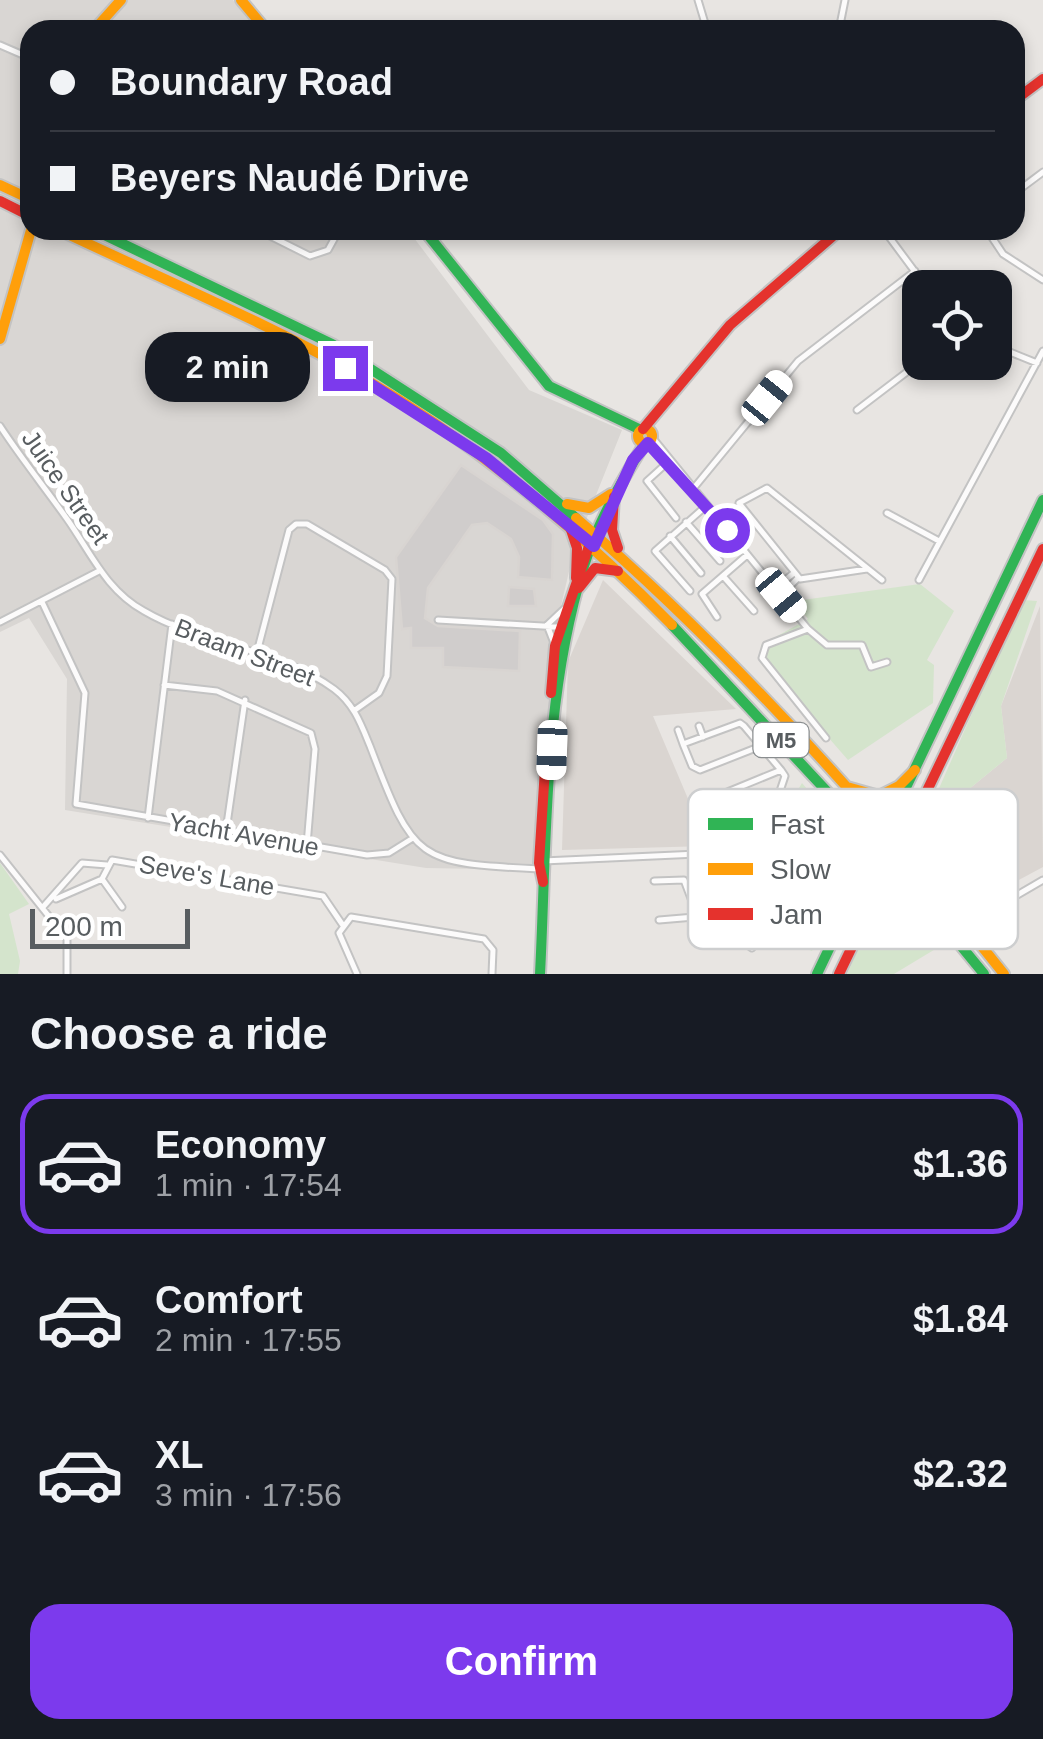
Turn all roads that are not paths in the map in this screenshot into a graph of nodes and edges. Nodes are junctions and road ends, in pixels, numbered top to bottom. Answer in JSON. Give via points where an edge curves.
{"nodes":[{"id":1,"x":122,"y":0,"type":"edge"},
{"id":2,"x":240,"y":0,"type":"edge"},
{"id":3,"x":103,"y":20,"type":"edge"},
{"id":4,"x":257,"y":20,"type":"edge"},
{"id":5,"x":27,"y":240,"type":"edge"},
{"id":6,"x":81,"y":240,"type":"edge"},
{"id":7,"x":114,"y":240,"type":"edge"},
{"id":8,"x":280,"y":240,"type":"edge"},
{"id":9,"x":334,"y":240,"type":"edge"},
{"id":10,"x":432,"y":240,"type":"edge"},
{"id":11,"x":828,"y":240,"type":"edge"},
{"id":12,"x":892,"y":240,"type":"edge"},
{"id":13,"x":994,"y":240,"type":"edge"},
{"id":14,"x":914,"y":270,"type":"edge"},
{"id":15,"x":1043,"y":280,"type":"edge"},
{"id":16,"x":902,"y":281,"type":"edge"},
{"id":17,"x":0,"y":339,"type":"edge"},
{"id":18,"x":1043,"y":352,"type":"edge"},
{"id":19,"x":1012,"y":353,"type":"edge"},
{"id":20,"x":1037,"y":363,"type":"junction"},
{"id":21,"x":902,"y":376,"type":"edge"},
{"id":22,"x":858,"y":410,"type":"dead end"},
{"id":23,"x":0,"y":426,"type":"edge"},
{"id":24,"x":645,"y":437,"type":"junction"},
{"id":25,"x":669,"y":462,"type":"junction"},
{"id":26,"x":693,"y":489,"type":"junction"},
{"id":27,"x":612,"y":496,"type":"junction"},
{"id":28,"x":1043,"y":500,"type":"edge"},
{"id":29,"x":559,"y":502,"type":"junction"},
{"id":30,"x":706,"y":506,"type":"junction"},
{"id":31,"x":887,"y":513,"type":"dead end"},
{"id":32,"x":676,"y":518,"type":"dead end"},
{"id":33,"x":686,"y":522,"type":"junction"},
{"id":34,"x":570,"y":525,"type":"junction"},
{"id":35,"x":670,"y":536,"type":"junction"},
{"id":36,"x":594,"y":538,"type":"junction"},
{"id":37,"x":939,"y":541,"type":"junction"},
{"id":38,"x":1043,"y":550,"type":"edge"},
{"id":39,"x":620,"y":552,"type":"junction"},
{"id":40,"x":747,"y":555,"type":"junction"},
{"id":41,"x":720,"y":561,"type":"dead end"},
{"id":42,"x":867,"y":569,"type":"junction"},
{"id":43,"x":100,"y":570,"type":"junction"},
{"id":44,"x":625,"y":573,"type":"junction"},
{"id":45,"x":701,"y":573,"type":"dead end"},
{"id":46,"x":796,"y":575,"type":"junction"},
{"id":47,"x":723,"y":576,"type":"junction"},
{"id":48,"x":882,"y":580,"type":"dead end"},
{"id":49,"x":919,"y":580,"type":"dead end"},
{"id":50,"x":577,"y":583,"type":"junction"},
{"id":51,"x":775,"y":588,"type":"junction"},
{"id":52,"x":690,"y":592,"type":"dead end"},
{"id":53,"x":781,"y":595,"type":"junction"},
{"id":54,"x":42,"y":602,"type":"junction"},
{"id":55,"x":567,"y":605,"type":"junction"},
{"id":56,"x":754,"y":610,"type":"dead end"},
{"id":57,"x":718,"y":617,"type":"dead end"},
{"id":58,"x":438,"y":620,"type":"dead end"},
{"id":59,"x":0,"y":622,"type":"edge"},
{"id":60,"x":172,"y":624,"type":"junction"},
{"id":61,"x":547,"y":624,"type":"junction"},
{"id":62,"x":564,"y":628,"type":"junction"},
{"id":63,"x":808,"y":629,"type":"junction"},
{"id":64,"x":555,"y":646,"type":"junction"},
{"id":65,"x":256,"y":656,"type":"junction"},
{"id":66,"x":887,"y":662,"type":"dead end"},
{"id":67,"x":164,"y":684,"type":"junction"},
{"id":68,"x":245,"y":700,"type":"junction"},
{"id":69,"x":354,"y":710,"type":"junction"},
{"id":70,"x":700,"y":726,"type":"dead end"},
{"id":71,"x":678,"y":730,"type":"dead end"},
{"id":72,"x":703,"y":736,"type":"junction"},
{"id":73,"x":826,"y":738,"type":"dead end"},
{"id":74,"x":683,"y":744,"type":"junction"},
{"id":75,"x":760,"y":746,"type":"junction"},
{"id":76,"x":781,"y":770,"type":"junction"},
{"id":77,"x":915,"y":770,"type":"junction"},
{"id":78,"x":836,"y":779,"type":"junction"},
{"id":79,"x":735,"y":789,"type":"edge"},
{"id":80,"x":784,"y":789,"type":"edge"},
{"id":81,"x":825,"y":789,"type":"edge"},
{"id":82,"x":845,"y":789,"type":"edge"},
{"id":83,"x":853,"y":789,"type":"edge"},
{"id":84,"x":889,"y":789,"type":"edge"},
{"id":85,"x":907,"y":789,"type":"edge"},
{"id":86,"x":928,"y":789,"type":"edge"},
{"id":87,"x":148,"y":818,"type":"junction"},
{"id":88,"x":226,"y":832,"type":"junction"},
{"id":89,"x":413,"y":838,"type":"junction"},
{"id":90,"x":306,"y":845,"type":"junction"},
{"id":91,"x":0,"y":855,"type":"edge"},
{"id":92,"x":688,"y":855,"type":"edge"},
{"id":93,"x":107,"y":865,"type":"junction"},
{"id":94,"x":543,"y":865,"type":"junction"},
{"id":95,"x":102,"y":878,"type":"junction"},
{"id":96,"x":1043,"y":880,"type":"edge"},
{"id":97,"x":654,"y":881,"type":"dead end"},
{"id":98,"x":688,"y":891,"type":"edge"},
{"id":99,"x":1018,"y":895,"type":"edge"},
{"id":100,"x":53,"y":900,"type":"junction"},
{"id":101,"x":43,"y":907,"type":"junction"},
{"id":102,"x":122,"y":907,"type":"dead end"},
{"id":103,"x":688,"y":918,"type":"edge"},
{"id":104,"x":659,"y":920,"type":"dead end"},
{"id":105,"x":342,"y":924,"type":"junction"},
{"id":106,"x":829,"y":949,"type":"edge"},
{"id":107,"x":851,"y":949,"type":"edge"},
{"id":108,"x":965,"y":949,"type":"edge"},
{"id":109,"x":984,"y":949,"type":"edge"},
{"id":110,"x":67,"y":974,"type":"edge"},
{"id":111,"x":358,"y":974,"type":"edge"},
{"id":112,"x":492,"y":974,"type":"edge"},
{"id":113,"x":540,"y":974,"type":"edge"},
{"id":114,"x":817,"y":974,"type":"edge"},
{"id":115,"x":839,"y":974,"type":"edge"},
{"id":116,"x":984,"y":974,"type":"edge"},
{"id":117,"x":1004,"y":974,"type":"edge"}],
"edges":[{"from":1,"to":3,"type":"main road"},
{"from":2,"to":4,"type":"main road"},
{"from":5,"to":17,"type":"main road"},
{"from":6,"to":34,"type":"main road","number":"M5","via":[[364,378],[457,438]]},
{"from":7,"to":29,"type":"main road","number":"M5","via":[[358,359],[450,416]]},
{"from":8,"to":9,"type":"street","via":[[314,256]]},
{"from":10,"to":24,"type":"main road","via":[[544,382]]},
{"from":11,"to":24,"type":"main road","via":[[730,324]]},
{"from":12,"to":14,"type":"street"},
{"from":13,"to":15,"type":"street"},
{"from":16,"to":26,"type":"street","via":[[798,361]]},
{"from":18,"to":20,"type":"street"},
{"from":19,"to":20,"type":"street"},
{"from":20,"to":37,"type":"street"},
{"from":21,"to":22,"type":"street"},
{"from":23,"to":43,"type":"street","name":"Juice Street"},
{"from":24,"to":25,"type":"street"},
{"from":24,"to":27,"type":"main road"},
{"from":25,"to":26,"type":"street"},
{"from":25,"to":32,"type":"street","via":[[647,481]]},
{"from":26,"to":30,"type":"street"},
{"from":27,"to":29,"type":"main road","via":[[589,508]]},
{"from":27,"to":36,"type":"main road"},
{"from":27,"to":39,"type":"main road"},
{"from":28,"to":77,"type":"main road"},
{"from":29,"to":36,"type":"main road","number":"M5"},
{"from":30,"to":33,"type":"street"},
{"from":30,"to":40,"type":"street"},
{"from":31,"to":37,"type":"street"},
{"from":33,"to":35,"type":"street"},
{"from":33,"to":41,"type":"street"},
{"from":34,"to":36,"type":"main road","number":"M5"},
{"from":34,"to":50,"type":"main road"},
{"from":35,"to":45,"type":"street"},
{"from":35,"to":52,"type":"street","via":[[656,555]]},
{"from":36,"to":39,"type":"main road","number":"M5"},
{"from":36,"to":44,"type":"main road","number":"M5"},
{"from":36,"to":50,"type":"main road"},
{"from":37,"to":49,"type":"street"},
{"from":38,"to":86,"type":"main road"},
{"from":39,"to":78,"type":"main road","number":"M5"},
{"from":40,"to":47,"type":"street"},
{"from":40,"to":51,"type":"street"},
{"from":42,"to":46,"type":"street","via":[[818,579]]},
{"from":42,"to":46,"type":"street","via":[[762,488],[739,505]]},
{"from":42,"to":48,"type":"street"},
{"from":43,"to":54,"type":"street"},
{"from":43,"to":60,"type":"street","name":"Braam Street","via":[[128,601]]},
{"from":44,"to":50,"type":"main road","via":[[600,566]]},
{"from":44,"to":81,"type":"main road","number":"M5"},
{"from":46,"to":51,"type":"street"},
{"from":46,"to":53,"type":"street"},
{"from":47,"to":56,"type":"street"},
{"from":47,"to":57,"type":"street","via":[[701,596]]},
{"from":50,"to":55,"type":"main road"},
{"from":50,"to":62,"type":"main road"},
{"from":51,"to":53,"type":"street"},
{"from":53,"to":63,"type":"street"},
{"from":54,"to":59,"type":"street"},
{"from":54,"to":87,"type":"street","name":"Yacht Avenue","via":[[85,694],[74,801]]},
{"from":55,"to":61,"type":"street"},
{"from":55,"to":62,"type":"main road"},
{"from":58,"to":61,"type":"street"},
{"from":60,"to":65,"type":"street","name":"Braam Street"},
{"from":60,"to":67,"type":"street"},
{"from":61,"to":62,"type":"street"},
{"from":61,"to":64,"type":"street"},
{"from":62,"to":64,"type":"main road"},
{"from":62,"to":94,"type":"main road"},
{"from":63,"to":66,"type":"street","via":[[826,644],[862,644],[871,667]]},
{"from":63,"to":73,"type":"street","via":[[766,646],[762,658]]},
{"from":64,"to":94,"type":"main road"},
{"from":65,"to":69,"type":"street","name":"Braam Street","via":[[322,681]]},
{"from":65,"to":69,"type":"street","via":[[289,530],[296,524],[322,533],[392,579],[387,676],[379,693]]},
{"from":67,"to":68,"type":"street"},
{"from":67,"to":87,"type":"street"},
{"from":68,"to":88,"type":"street"},
{"from":68,"to":90,"type":"street","via":[[311,733]]},
{"from":69,"to":89,"type":"street","name":"Braam Street"},
{"from":70,"to":72,"type":"street"},
{"from":71,"to":74,"type":"street"},
{"from":72,"to":74,"type":"street"},
{"from":72,"to":75,"type":"street","via":[[740,723]]},
{"from":74,"to":75,"type":"street","via":[[700,770]]},
{"from":75,"to":76,"type":"street"},
{"from":76,"to":79,"type":"street"},
{"from":76,"to":80,"type":"street"},
{"from":77,"to":84,"type":"main road"},
{"from":77,"to":85,"type":"main road"},
{"from":78,"to":82,"type":"main road","number":"M5"},
{"from":78,"to":83,"type":"main road"},
{"from":87,"to":88,"type":"street","name":"Yacht Avenue"},
{"from":88,"to":90,"type":"street","name":"Yacht Avenue"},
{"from":89,"to":90,"type":"street","name":"Yacht Avenue","via":[[383,855]]},
{"from":89,"to":94,"type":"street","name":"Braam Street","via":[[432,856],[459,865]]},
{"from":91,"to":101,"type":"street"},
{"from":92,"to":94,"type":"street","name":"Braam Street"},
{"from":93,"to":95,"type":"street","name":"Seve's Lane"},
{"from":93,"to":100,"type":"street","via":[[82,864]]},
{"from":93,"to":105,"type":"street","name":"Seve's Lane","via":[[118,860],[324,896]]},
{"from":94,"to":113,"type":"main road"},
{"from":95,"to":100,"type":"street"},
{"from":95,"to":102,"type":"street","name":"Seve's Lane"},
{"from":96,"to":99,"type":"street"},
{"from":97,"to":98,"type":"street","via":[[684,880]]},
{"from":100,"to":101,"type":"street"},
{"from":101,"to":110,"type":"street","via":[[67,938]]},
{"from":103,"to":104,"type":"street"},
{"from":105,"to":111,"type":"street","via":[[339,933]]},
{"from":105,"to":112,"type":"street","via":[[365,918],[484,938],[493,950]]},
{"from":106,"to":114,"type":"main road"},
{"from":107,"to":115,"type":"main road"},
{"from":108,"to":116,"type":"main road","number":"M5"},
{"from":109,"to":117,"type":"main road","number":"M5"}]}
